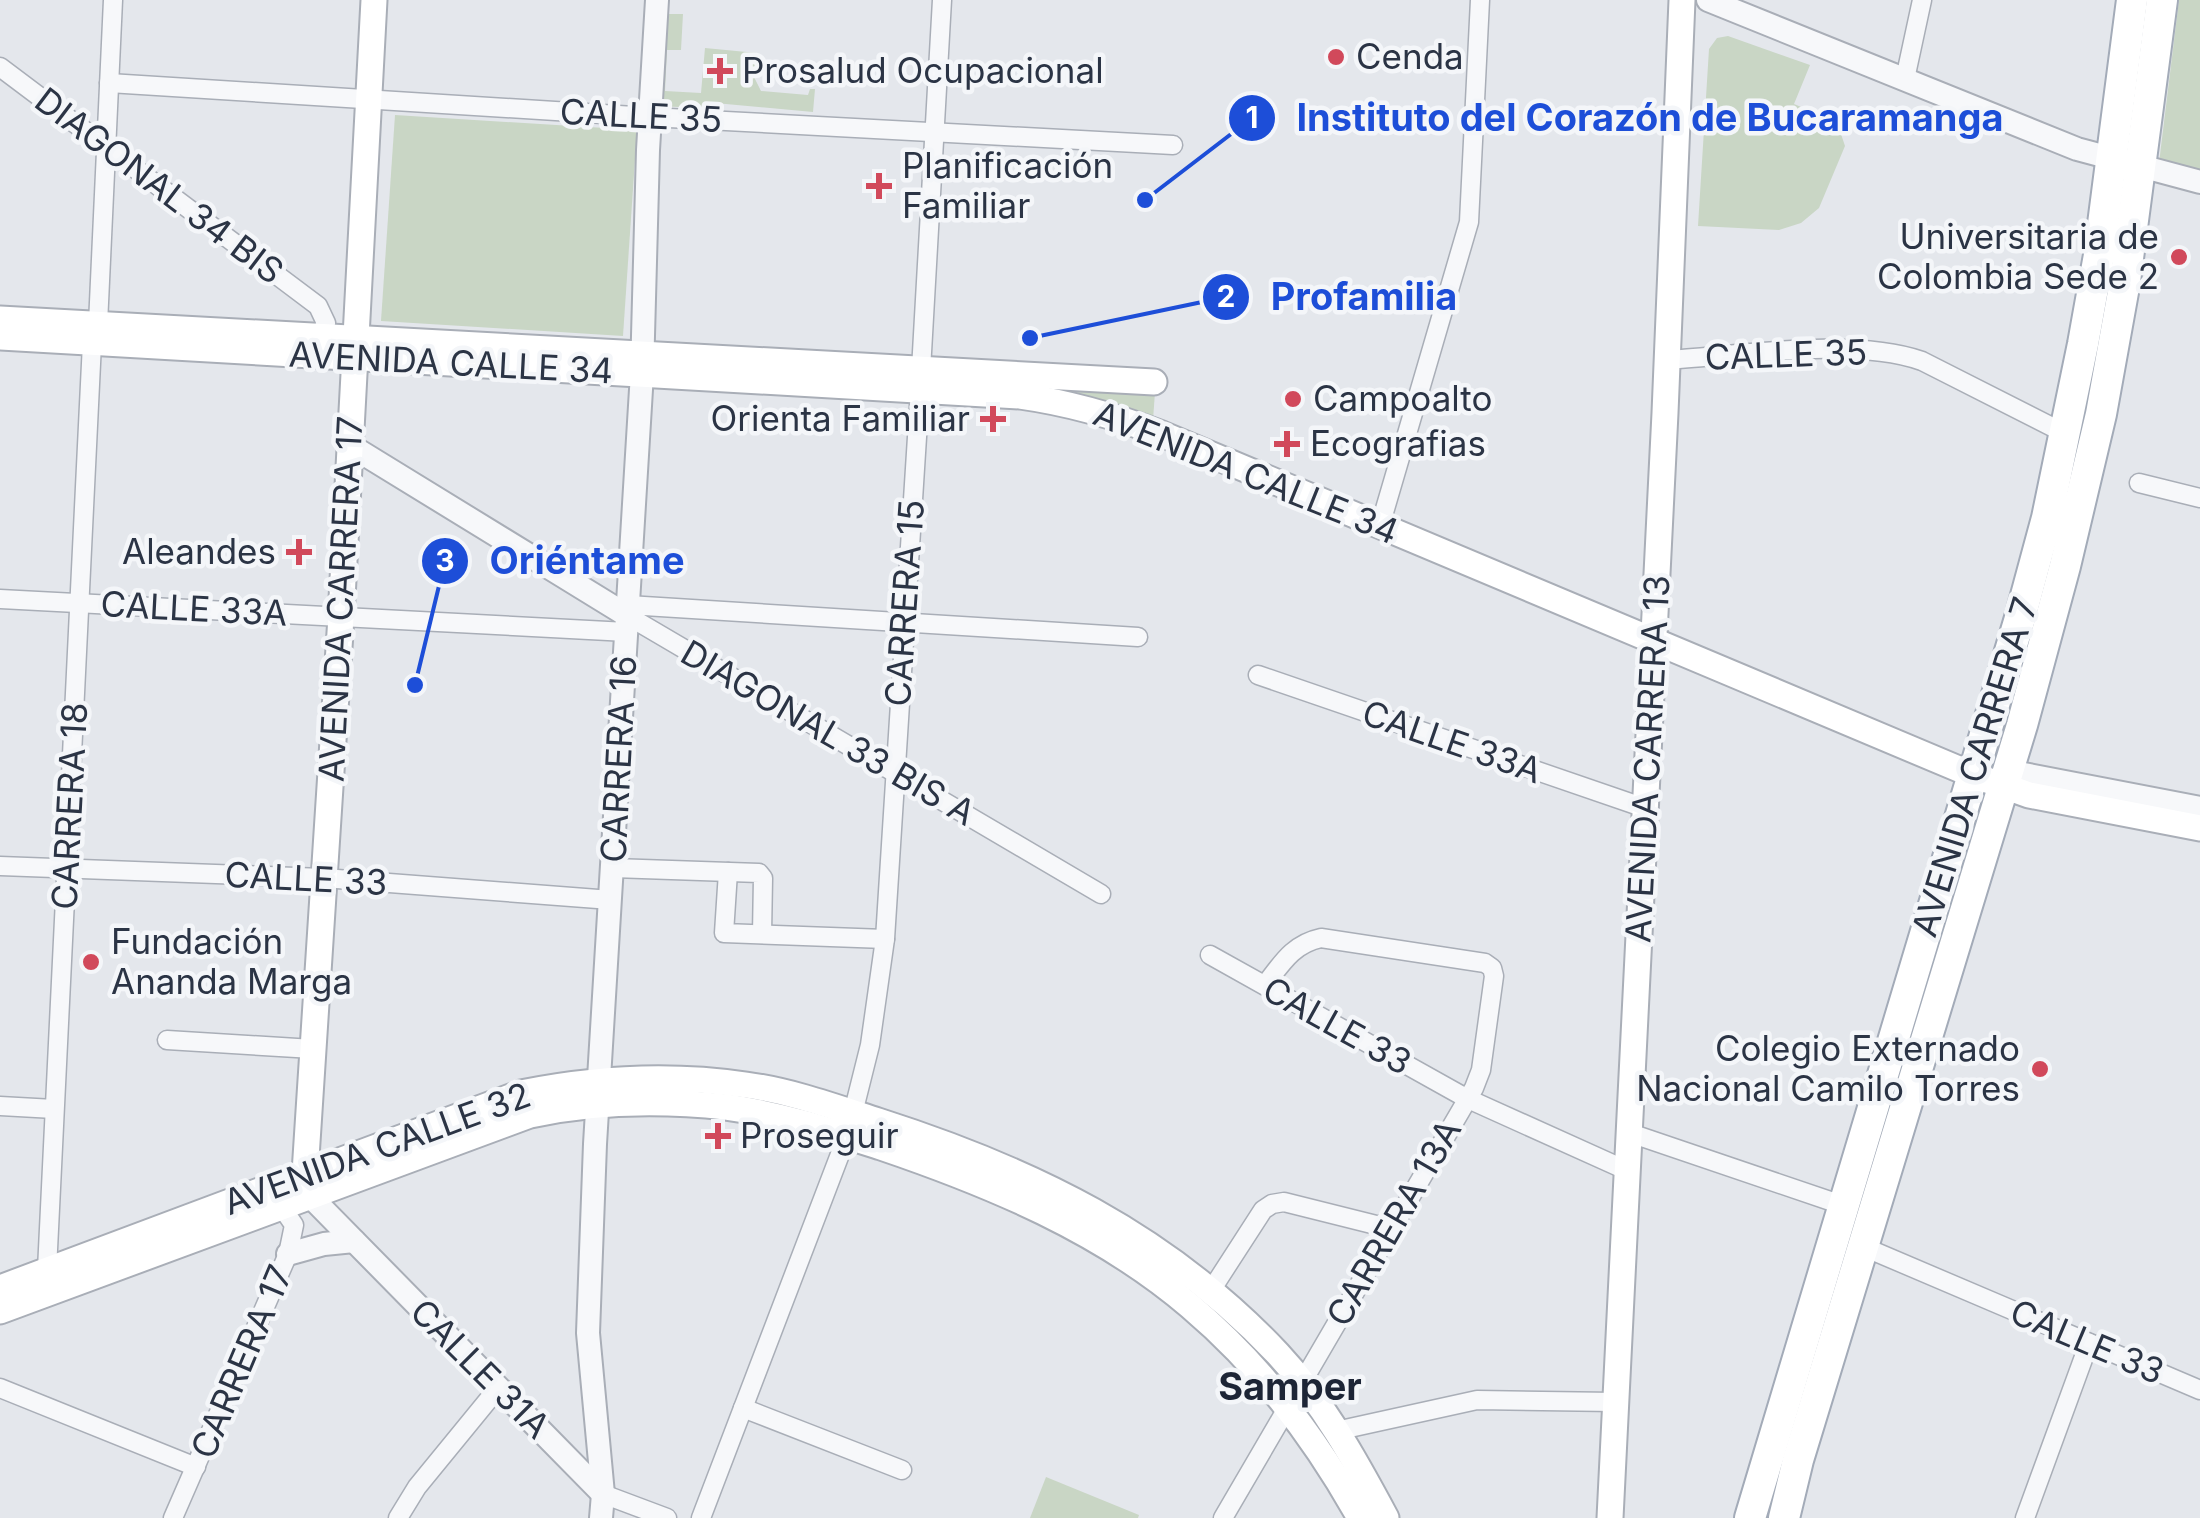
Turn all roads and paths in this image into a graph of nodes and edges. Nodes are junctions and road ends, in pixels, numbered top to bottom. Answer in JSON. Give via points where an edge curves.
{"nodes":[{"id":1,"x":113,"y":0,"type":"edge"},
{"id":2,"x":657,"y":0,"type":"edge"},
{"id":3,"x":942,"y":0,"type":"edge"},
{"id":4,"x":1480,"y":0,"type":"edge"},
{"id":5,"x":1682,"y":0,"type":"edge"},
{"id":6,"x":1708,"y":0,"type":"edge"},
{"id":7,"x":1922,"y":0,"type":"edge"},
{"id":8,"x":2132,"y":0,"type":"edge"},
{"id":9,"x":2162,"y":0,"type":"edge"},
{"id":10,"x":375,"y":1,"type":"edge"},
{"id":11,"x":0,"y":67,"type":"edge"},
{"id":12,"x":1905,"y":80,"type":"junction"},
{"id":13,"x":109,"y":83,"type":"junction"},
{"id":14,"x":370,"y":100,"type":"junction"},
{"id":15,"x":650,"y":117,"type":"junction"},
{"id":16,"x":934,"y":131,"type":"junction"},
{"id":17,"x":106,"y":144,"type":"junction"},
{"id":18,"x":1173,"y":145,"type":"dead end"},
{"id":19,"x":2126,"y":165,"type":"junction"},
{"id":20,"x":2200,"y":182,"type":"edge"},
{"id":21,"x":2200,"y":193,"type":"edge"},
{"id":22,"x":358,"y":302,"type":"junction"},
{"id":23,"x":318,"y":306,"type":"junction"},
{"id":24,"x":0,"y":318,"type":"edge"},
{"id":25,"x":95,"y":333,"type":"junction"},
{"id":26,"x":0,"y":338,"type":"edge"},
{"id":27,"x":319,"y":338,"type":"junction"},
{"id":28,"x":356,"y":348,"type":"junction"},
{"id":29,"x":1668,"y":360,"type":"junction"},
{"id":30,"x":642,"y":364,"type":"junction"},
{"id":31,"x":920,"y":380,"type":"junction"},
{"id":32,"x":1154,"y":382,"type":"dead end"},
{"id":33,"x":2066,"y":434,"type":"junction"},
{"id":34,"x":350,"y":446,"type":"junction"},
{"id":35,"x":2140,"y":483,"type":"dead end"},
{"id":36,"x":2200,"y":498,"type":"edge"},
{"id":37,"x":1380,"y":526,"type":"junction"},
{"id":38,"x":0,"y":599,"type":"edge"},
{"id":39,"x":80,"y":603,"type":"junction"},
{"id":40,"x":340,"y":617,"type":"junction"},
{"id":41,"x":628,"y":618,"type":"junction"},
{"id":42,"x":904,"y":622,"type":"junction"},
{"id":43,"x":1138,"y":637,"type":"dead end"},
{"id":44,"x":1654,"y":642,"type":"junction"},
{"id":45,"x":1258,"y":676,"type":"dead end"},
{"id":46,"x":894,"y":773,"type":"junction"},
{"id":47,"x":1972,"y":775,"type":"junction"},
{"id":48,"x":2006,"y":778,"type":"junction"},
{"id":49,"x":2105,"y":800,"type":"junction"},
{"id":50,"x":1646,"y":808,"type":"junction"},
{"id":51,"x":2200,"y":808,"type":"edge"},
{"id":52,"x":2200,"y":828,"type":"edge"},
{"id":53,"x":0,"y":866,"type":"edge"},
{"id":54,"x":67,"y":868,"type":"junction"},
{"id":55,"x":613,"y":868,"type":"junction"},
{"id":56,"x":728,"y":872,"type":"junction"},
{"id":57,"x":324,"y":878,"type":"junction"},
{"id":58,"x":1101,"y":894,"type":"dead end"},
{"id":59,"x":611,"y":900,"type":"junction"},
{"id":60,"x":762,"y":934,"type":"junction"},
{"id":61,"x":885,"y":939,"type":"junction"},
{"id":62,"x":1210,"y":954,"type":"dead end"},
{"id":63,"x":1265,"y":985,"type":"junction"},
{"id":64,"x":168,"y":1040,"type":"dead end"},
{"id":65,"x":313,"y":1049,"type":"junction"},
{"id":66,"x":600,"y":1092,"type":"junction"},
{"id":67,"x":1466,"y":1098,"type":"junction"},
{"id":68,"x":0,"y":1106,"type":"edge"},
{"id":69,"x":54,"y":1109,"type":"junction"},
{"id":70,"x":850,"y":1124,"type":"junction"},
{"id":71,"x":1630,"y":1133,"type":"junction"},
{"id":72,"x":1628,"y":1171,"type":"junction"},
{"id":73,"x":307,"y":1184,"type":"junction"},
{"id":74,"x":280,"y":1206,"type":"junction"},
{"id":75,"x":1845,"y":1206,"type":"junction"},
{"id":76,"x":1392,"y":1229,"type":"junction"},
{"id":77,"x":354,"y":1241,"type":"junction"},
{"id":78,"x":1864,"y":1247,"type":"junction"},
{"id":79,"x":288,"y":1254,"type":"junction"},
{"id":80,"x":47,"y":1270,"type":"junction"},
{"id":81,"x":0,"y":1288,"type":"edge"},
{"id":82,"x":1210,"y":1292,"type":"junction"},
{"id":83,"x":0,"y":1311,"type":"edge"},
{"id":84,"x":2088,"y":1342,"type":"junction"},
{"id":85,"x":1302,"y":1382,"type":"junction"},
{"id":86,"x":0,"y":1388,"type":"edge"},
{"id":87,"x":498,"y":1388,"type":"junction"},
{"id":88,"x":2200,"y":1390,"type":"edge"},
{"id":89,"x":1616,"y":1402,"type":"junction"},
{"id":90,"x":1289,"y":1406,"type":"junction"},
{"id":91,"x":743,"y":1408,"type":"junction"},
{"id":92,"x":1336,"y":1431,"type":"junction"},
{"id":93,"x":196,"y":1467,"type":"junction"},
{"id":94,"x":902,"y":1470,"type":"dead end"},
{"id":95,"x":603,"y":1494,"type":"junction"},
{"id":96,"x":173,"y":1518,"type":"edge"},
{"id":97,"x":398,"y":1518,"type":"edge"},
{"id":98,"x":601,"y":1518,"type":"edge"},
{"id":99,"x":668,"y":1518,"type":"edge"},
{"id":100,"x":701,"y":1518,"type":"edge"},
{"id":101,"x":1223,"y":1518,"type":"edge"},
{"id":102,"x":1360,"y":1518,"type":"edge"},
{"id":103,"x":1386,"y":1518,"type":"edge"},
{"id":104,"x":1610,"y":1518,"type":"edge"},
{"id":105,"x":1750,"y":1518,"type":"edge"},
{"id":106,"x":1784,"y":1518,"type":"edge"},
{"id":107,"x":2024,"y":1518,"type":"edge"}],
"edges":[{"from":1,"to":13,"type":"street","name":"CARRERA 18"},
{"from":2,"to":15,"type":"street","name":"CARRERA 16"},
{"from":3,"to":16,"type":"street","name":"CARRERA 15"},
{"from":4,"to":37,"type":"street","via":[[1472,208]]},
{"from":5,"to":29,"type":"main road","name":"AVENIDA CARRERA 13"},
{"from":6,"to":12,"type":"street"},
{"from":7,"to":12,"type":"street"},
{"from":8,"to":19,"type":"main road","name":"AVENIDA CARRERA 7"},
{"from":9,"to":19,"type":"main road","name":"AVENIDA CARRERA 7"},
{"from":10,"to":14,"type":"main road","name":"AVENIDA CARRERA 17"},
{"from":11,"to":17,"type":"street","name":"DIAGONAL 34 BIS"},
{"from":12,"to":19,"type":"street"},
{"from":13,"to":14,"type":"street","name":"CALLE 35"},
{"from":13,"to":17,"type":"street","name":"CARRERA 18"},
{"from":14,"to":15,"type":"street","name":"CALLE 35"},
{"from":14,"to":22,"type":"main road","name":"AVENIDA CARRERA 17"},
{"from":15,"to":16,"type":"street","name":"CALLE 35"},
{"from":15,"to":30,"type":"street","name":"CARRERA 16"},
{"from":16,"to":18,"type":"street","name":"CALLE 35"},
{"from":16,"to":31,"type":"street","name":"CARRERA 15"},
{"from":17,"to":23,"type":"street","name":"DIAGONAL 34 BIS"},
{"from":17,"to":25,"type":"street","name":"CARRERA 18"},
{"from":19,"to":20,"type":"street"},
{"from":19,"to":21,"type":"street"},
{"from":19,"to":33,"type":"main road","name":"AVENIDA CARRERA 7","via":[[2099,255]]},
{"from":19,"to":48,"type":"main road","name":"AVENIDA CARRERA 7","via":[[2125,281],[2097,432]]},
{"from":22,"to":23,"type":"street","name":"DIAGONAL 34 BIS","via":[[342,310]]},
{"from":22,"to":28,"type":"main road","name":"AVENIDA CARRERA 17"},
{"from":23,"to":27,"type":"street","name":"DIAGONAL 34 BIS","via":[[326,324]]},
{"from":24,"to":25,"type":"main road","name":"AVENIDA CALLE 34"},
{"from":25,"to":26,"type":"main road","name":"AVENIDA CALLE 34"},
{"from":25,"to":27,"type":"main road","name":"AVENIDA CALLE 34"},
{"from":25,"to":28,"type":"main road","name":"AVENIDA CALLE 34"},
{"from":25,"to":39,"type":"street","name":"CARRERA 18"},
{"from":27,"to":28,"type":"main road","name":"AVENIDA CALLE 34"},
{"from":28,"to":30,"type":"main road","name":"AVENIDA CALLE 34"},
{"from":28,"to":34,"type":"main road","name":"AVENIDA CARRERA 17"},
{"from":29,"to":33,"type":"street","name":"CALLE 35","via":[[1848,349],[1898,353]]},
{"from":29,"to":44,"type":"main road","name":"AVENIDA CARRERA 13"},
{"from":30,"to":31,"type":"main road","name":"AVENIDA CALLE 34"},
{"from":30,"to":41,"type":"street","name":"CARRERA 16"},
{"from":31,"to":32,"type":"main road","name":"AVENIDA CALLE 34"},
{"from":31,"to":37,"type":"main road","name":"AVENIDA CALLE 34","via":[[1094,410]]},
{"from":31,"to":42,"type":"street","name":"CARRERA 15"},
{"from":33,"to":47,"type":"main road","name":"AVENIDA CARRERA 7"},
{"from":34,"to":40,"type":"main road","name":"AVENIDA CARRERA 17"},
{"from":34,"to":41,"type":"street","name":"DIAGONAL 33 BIS A"},
{"from":35,"to":36,"type":"street"},
{"from":37,"to":44,"type":"main road","name":"AVENIDA CALLE 34"},
{"from":38,"to":39,"type":"street","name":"CALLE 33A"},
{"from":39,"to":40,"type":"street","name":"CALLE 33A"},
{"from":39,"to":54,"type":"street","name":"CARRERA 18"},
{"from":40,"to":41,"type":"street","name":"CALLE 33A"},
{"from":40,"to":57,"type":"main road","name":"AVENIDA CARRERA 17"},
{"from":41,"to":42,"type":"street","name":"CALLE 33A"},
{"from":41,"to":46,"type":"street","name":"DIAGONAL 33 BIS A"},
{"from":41,"to":55,"type":"street","name":"CARRERA 16"},
{"from":42,"to":43,"type":"street","name":"CALLE 33A"},
{"from":42,"to":46,"type":"street","name":"CARRERA 15"},
{"from":44,"to":47,"type":"main road","name":"AVENIDA CALLE 34"},
{"from":44,"to":50,"type":"main road","name":"AVENIDA CARRERA 13"},
{"from":45,"to":50,"type":"street","name":"CALLE 33A"},
{"from":46,"to":58,"type":"street","name":"DIAGONAL 33 BIS A"},
{"from":46,"to":61,"type":"street","name":"CARRERA 15"},
{"from":47,"to":48,"type":"main road","name":"AVENIDA CALLE 34"},
{"from":47,"to":75,"type":"main road","name":"AVENIDA CARRERA 7"},
{"from":48,"to":49,"type":"main road","name":"AVENIDA CALLE 34","via":[[2029,795]]},
{"from":48,"to":78,"type":"main road","name":"AVENIDA CARRERA 7"},
{"from":49,"to":51,"type":"street","name":"AVENIDA CALLE 34"},
{"from":49,"to":52,"type":"main road","name":"AVENIDA CALLE 34"},
{"from":50,"to":71,"type":"main road","name":"AVENIDA CARRERA 13"},
{"from":53,"to":54,"type":"street","name":"CALLE 33"},
{"from":54,"to":57,"type":"street","name":"CALLE 33"},
{"from":54,"to":69,"type":"street","name":"CARRERA 18"},
{"from":55,"to":56,"type":"street"},
{"from":55,"to":59,"type":"street","name":"CARRERA 16"},
{"from":56,"to":60,"type":"street","via":[[762,874]]},
{"from":56,"to":60,"type":"street","via":[[724,932]]},
{"from":57,"to":59,"type":"street","name":"CALLE 33"},
{"from":57,"to":65,"type":"main road","name":"AVENIDA CARRERA 17"},
{"from":59,"to":66,"type":"street","name":"CARRERA 16"},
{"from":60,"to":61,"type":"street"},
{"from":61,"to":70,"type":"street","name":"CARRERA 15"},
{"from":62,"to":63,"type":"street","name":"CALLE 33"},
{"from":63,"to":67,"type":"street","name":"CALLE 33"},
{"from":63,"to":67,"type":"street","name":"CARRERA 13A","via":[[1292,949],[1321,938],[1485,963],[1494,976],[1480,1070]]},
{"from":64,"to":65,"type":"street"},
{"from":65,"to":73,"type":"main road","name":"AVENIDA CARRERA 17"},
{"from":66,"to":70,"type":"main road","name":"AVENIDA CALLE 32"},
{"from":66,"to":73,"type":"main road","name":"AVENIDA CALLE 32","via":[[564,1084],[500,1099]]},
{"from":66,"to":95,"type":"street","name":"CARRERA 16","via":[[588,1333]]},
{"from":67,"to":72,"type":"street","name":"CALLE 33"},
{"from":67,"to":76,"type":"street","name":"CARRERA 13A"},
{"from":68,"to":69,"type":"street"},
{"from":69,"to":80,"type":"street","name":"CARRERA 18"},
{"from":70,"to":82,"type":"main road","name":"AVENIDA CALLE 32","via":[[978,1156],[1058,1190]]},
{"from":70,"to":90,"type":"main road","name":"AVENIDA CALLE 32","via":[[1115,1252],[1189,1305]]},
{"from":70,"to":91,"type":"street","name":"CARRERA 15"},
{"from":71,"to":72,"type":"main road","name":"AVENIDA CARRERA 13"},
{"from":71,"to":75,"type":"street"},
{"from":72,"to":89,"type":"main road","name":"AVENIDA CARRERA 13"},
{"from":73,"to":74,"type":"main road","name":"AVENIDA CALLE 32"},
{"from":73,"to":77,"type":"street","name":"CALLE 31A"},
{"from":73,"to":80,"type":"main road","name":"AVENIDA CALLE 32"},
{"from":74,"to":79,"type":"street","name":"CARRERA 17","via":[[294,1224]]},
{"from":74,"to":83,"type":"main road","name":"AVENIDA CALLE 32"},
{"from":75,"to":105,"type":"main road","name":"AVENIDA CARRERA 7"},
{"from":76,"to":82,"type":"street","via":[[1272,1204]]},
{"from":76,"to":85,"type":"street","name":"CARRERA 13A"},
{"from":77,"to":79,"type":"street"},
{"from":77,"to":87,"type":"street","name":"CALLE 31A"},
{"from":78,"to":84,"type":"street","name":"CALLE 33"},
{"from":78,"to":106,"type":"main road","name":"AVENIDA CARRERA 7"},
{"from":79,"to":93,"type":"street","name":"CARRERA 17"},
{"from":80,"to":81,"type":"main road","name":"AVENIDA CALLE 32"},
{"from":82,"to":85,"type":"main road","name":"AVENIDA CALLE 32"},
{"from":84,"to":88,"type":"street","name":"CALLE 33"},
{"from":84,"to":107,"type":"street"},
{"from":85,"to":90,"type":"street","name":"CARRERA 13A"},
{"from":85,"to":92,"type":"main road","name":"AVENIDA CALLE 32"},
{"from":86,"to":93,"type":"street"},
{"from":87,"to":95,"type":"street","name":"CALLE 31A"},
{"from":87,"to":97,"type":"street"},
{"from":89,"to":92,"type":"street","via":[[1477,1400]]},
{"from":89,"to":104,"type":"main road","name":"AVENIDA CARRERA 13"},
{"from":90,"to":101,"type":"street","name":"CARRERA 13A"},
{"from":90,"to":102,"type":"main road","name":"AVENIDA CALLE 32"},
{"from":91,"to":94,"type":"street"},
{"from":91,"to":100,"type":"street","name":"CARRERA 15"},
{"from":92,"to":103,"type":"main road","name":"AVENIDA CALLE 32"},
{"from":93,"to":96,"type":"street","name":"CARRERA 17"},
{"from":95,"to":98,"type":"street","name":"CARRERA 16"},
{"from":95,"to":99,"type":"street","name":"CALLE 31A"}]}
